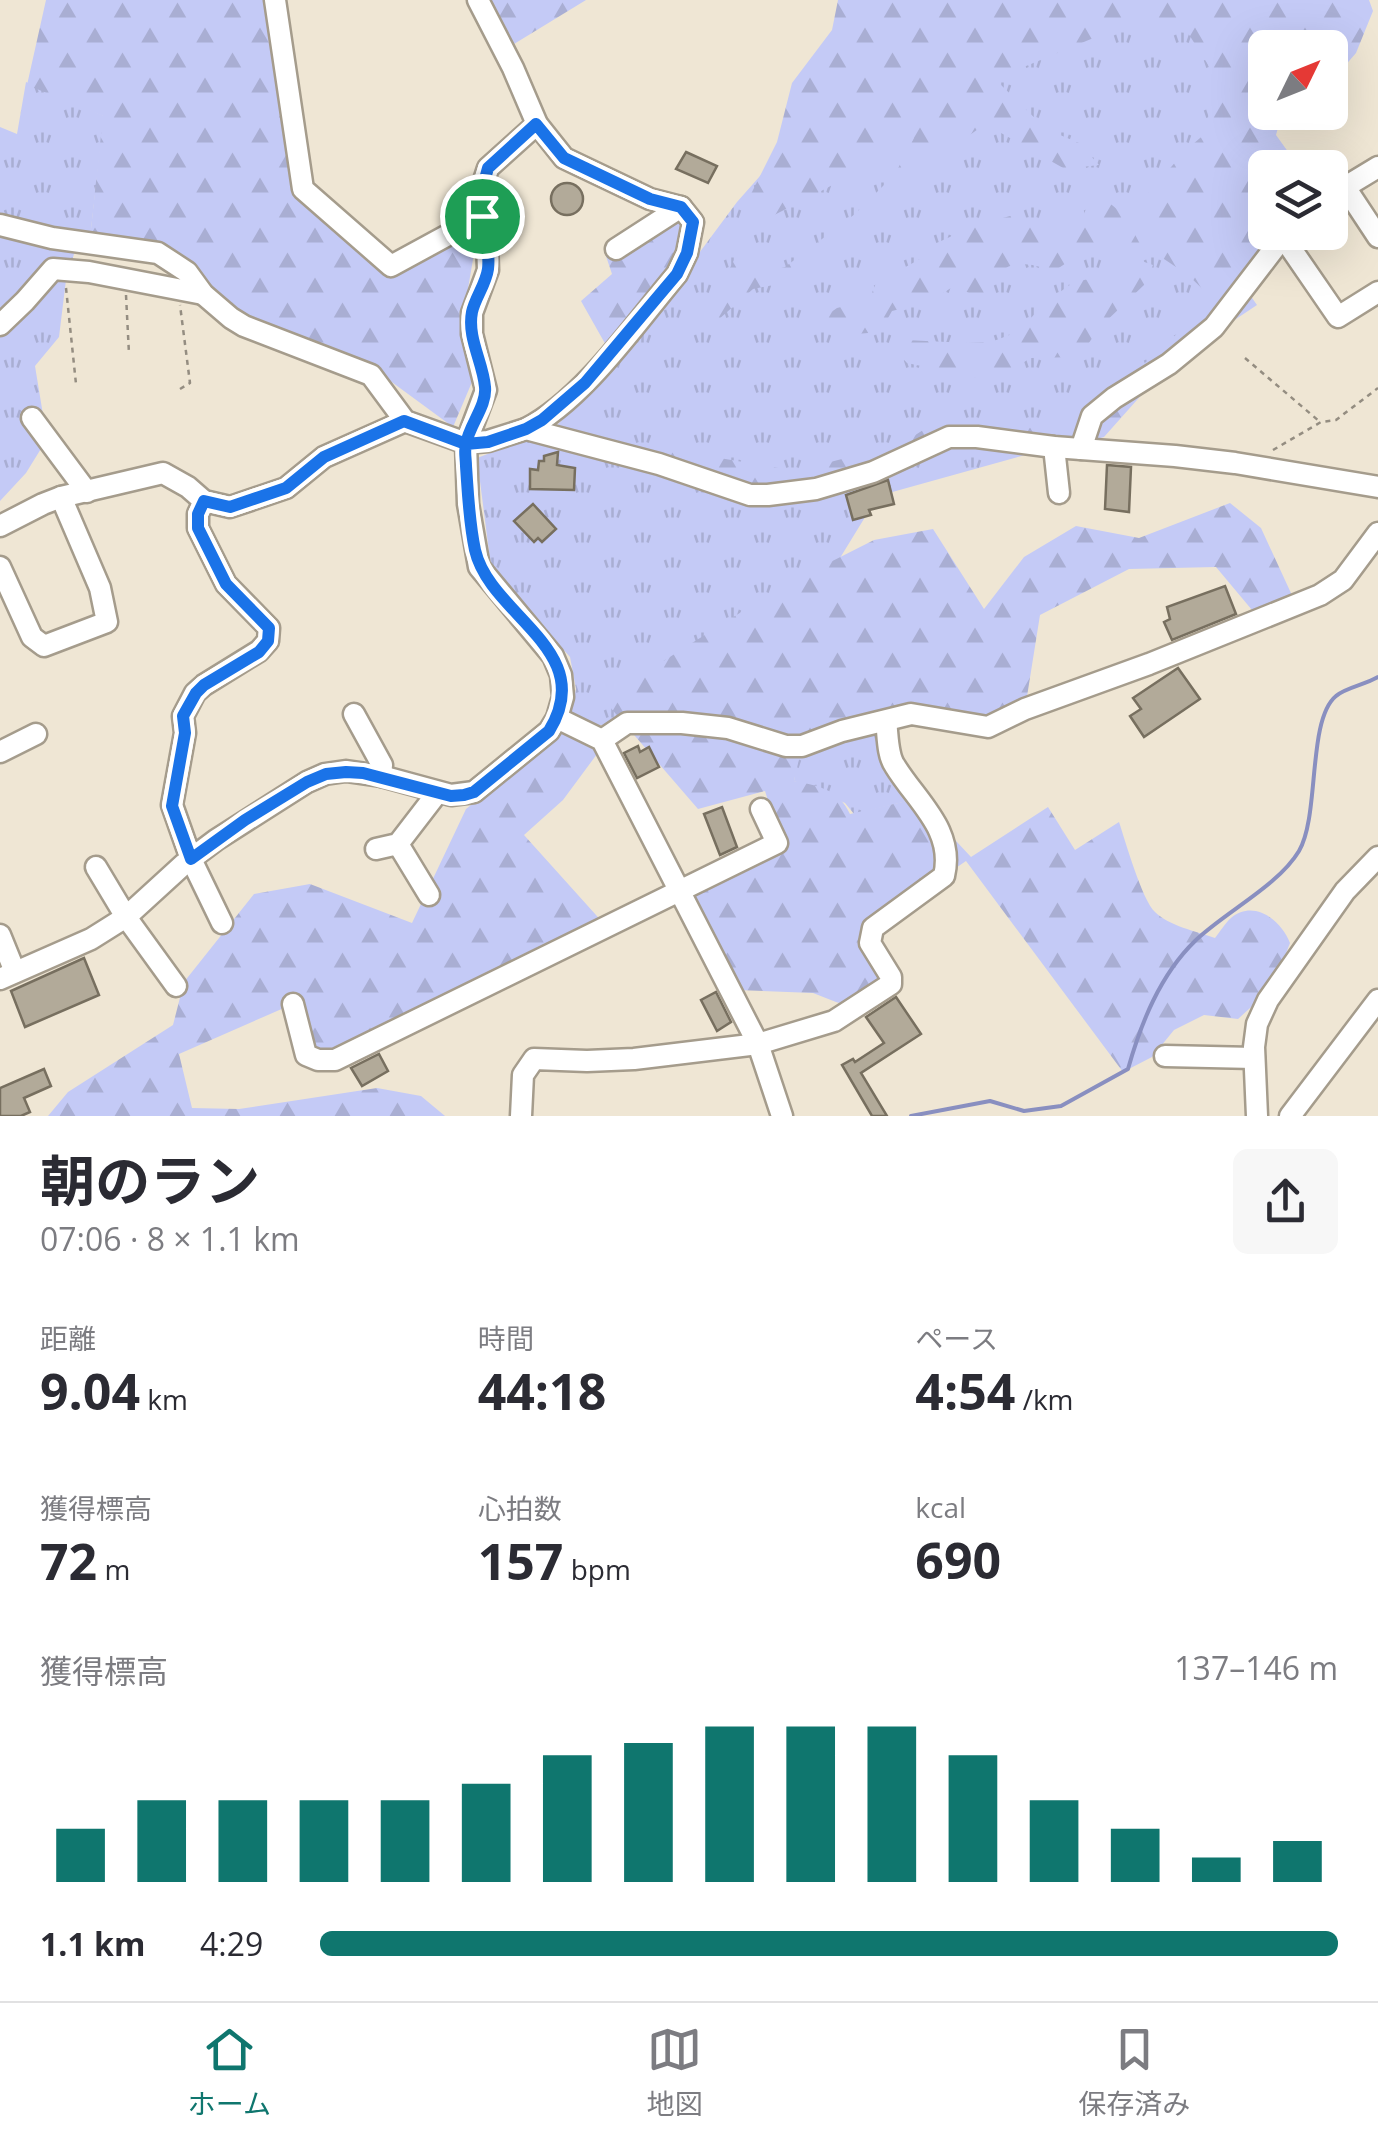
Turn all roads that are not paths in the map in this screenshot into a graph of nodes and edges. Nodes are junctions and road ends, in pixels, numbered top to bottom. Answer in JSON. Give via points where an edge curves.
{"nodes":[{"id":1,"x":276,"y":0,"type":"edge"},
{"id":2,"x":478,"y":0,"type":"edge"},
{"id":3,"x":536,"y":124,"type":"junction"},
{"id":4,"x":1378,"y":167,"type":"edge"},
{"id":5,"x":1348,"y":186,"type":"edge"},
{"id":6,"x":1348,"y":204,"type":"edge"},
{"id":7,"x":681,"y":207,"type":"junction"},
{"id":8,"x":482,"y":216,"type":"junction"},
{"id":9,"x":0,"y":225,"type":"edge"},
{"id":10,"x":1378,"y":237,"type":"edge"},
{"id":11,"x":616,"y":249,"type":"dead end"},
{"id":12,"x":1274,"y":250,"type":"edge"},
{"id":13,"x":1296,"y":250,"type":"edge"},
{"id":14,"x":1378,"y":292,"type":"edge"},
{"id":15,"x":203,"y":294,"type":"junction"},
{"id":16,"x":0,"y":325,"type":"edge"},
{"id":17,"x":32,"y":418,"type":"dead end"},
{"id":18,"x":404,"y":421,"type":"junction"},
{"id":19,"x":526,"y":429,"type":"junction"},
{"id":20,"x":466,"y":444,"type":"junction"},
{"id":21,"x":1054,"y":448,"type":"junction"},
{"id":22,"x":1082,"y":449,"type":"junction"},
{"id":23,"x":1378,"y":487,"type":"edge"},
{"id":24,"x":86,"y":492,"type":"junction"},
{"id":25,"x":1059,"y":493,"type":"dead end"},
{"id":26,"x":62,"y":497,"type":"junction"},
{"id":27,"x":204,"y":501,"type":"junction"},
{"id":28,"x":0,"y":526,"type":"edge"},
{"id":29,"x":1378,"y":533,"type":"edge"},
{"id":30,"x":0,"y":566,"type":"edge"},
{"id":31,"x":354,"y":714,"type":"dead end"},
{"id":32,"x":557,"y":718,"type":"junction"},
{"id":33,"x":886,"y":720,"type":"junction"},
{"id":34,"x":36,"y":734,"type":"dead end"},
{"id":35,"x":602,"y":740,"type":"junction"},
{"id":36,"x":0,"y":752,"type":"edge"},
{"id":37,"x":381,"y":776,"type":"junction"},
{"id":38,"x":438,"y":792,"type":"junction"},
{"id":39,"x":760,"y":809,"type":"dead end"},
{"id":40,"x":398,"y":844,"type":"junction"},
{"id":41,"x":376,"y":849,"type":"dead end"},
{"id":42,"x":1378,"y":857,"type":"edge"},
{"id":43,"x":191,"y":859,"type":"junction"},
{"id":44,"x":96,"y":868,"type":"dead end"},
{"id":45,"x":679,"y":890,"type":"junction"},
{"id":46,"x":429,"y":895,"type":"dead end"},
{"id":47,"x":126,"y":916,"type":"junction"},
{"id":48,"x":222,"y":923,"type":"dead end"},
{"id":49,"x":0,"y":935,"type":"edge"},
{"id":50,"x":8,"y":976,"type":"edge"},
{"id":51,"x":176,"y":986,"type":"dead end"},
{"id":52,"x":1378,"y":1000,"type":"edge"},
{"id":53,"x":293,"y":1004,"type":"dead end"},
{"id":54,"x":1378,"y":1034,"type":"edge"},
{"id":55,"x":1350,"y":1036,"type":"junction"},
{"id":56,"x":758,"y":1044,"type":"junction"},
{"id":57,"x":1165,"y":1056,"type":"dead end"},
{"id":58,"x":1254,"y":1058,"type":"junction"},
{"id":59,"x":521,"y":1116,"type":"edge"},
{"id":60,"x":782,"y":1116,"type":"edge"},
{"id":61,"x":1257,"y":1116,"type":"edge"},
{"id":62,"x":1290,"y":1116,"type":"edge"}],
"edges":[{"from":1,"to":8,"type":"street","via":[[303,189],[391,266]]},
{"from":2,"to":3,"type":"street"},
{"from":3,"to":7,"type":"street","via":[[564,158]]},
{"from":3,"to":8,"type":"street","via":[[488,168]]},
{"from":4,"to":5,"type":"street"},
{"from":6,"to":10,"type":"street"},
{"from":7,"to":11,"type":"street"},
{"from":7,"to":19,"type":"street","via":[[693,222],[677,274],[585,383]]},
{"from":8,"to":20,"type":"street","via":[[488,270],[472,313],[472,334],[486,390]]},
{"from":9,"to":15,"type":"street","via":[[158,253],[187,272]]},
{"from":12,"to":22,"type":"street","via":[[1214,326],[1092,416]]},
{"from":13,"to":14,"type":"street","via":[[1338,317]]},
{"from":15,"to":16,"type":"street","via":[[53,269]]},
{"from":15,"to":18,"type":"street","via":[[244,326],[371,374]]},
{"from":17,"to":24,"type":"street"},
{"from":18,"to":20,"type":"street"},
{"from":18,"to":27,"type":"street","via":[[324,457],[286,488],[230,507]]},
{"from":19,"to":20,"type":"street"},
{"from":19,"to":21,"type":"street","via":[[768,496],[873,472],[949,437]]},
{"from":20,"to":32,"type":"street","via":[[479,567],[553,656],[563,697]]},
{"from":21,"to":22,"type":"street"},
{"from":21,"to":25,"type":"street"},
{"from":22,"to":23,"type":"street"},
{"from":24,"to":26,"type":"street"},
{"from":24,"to":27,"type":"street","via":[[163,473]]},
{"from":26,"to":28,"type":"street"},
{"from":26,"to":30,"type":"street","via":[[107,622],[44,646],[32,638]]},
{"from":27,"to":43,"type":"street","via":[[198,528],[226,584],[269,628],[259,652],[204,685],[183,716],[172,806]]},
{"from":29,"to":33,"type":"street","via":[[1343,580],[1320,594],[988,727],[912,714]]},
{"from":31,"to":37,"type":"street","via":[[382,765]]},
{"from":32,"to":35,"type":"street"},
{"from":32,"to":38,"type":"street","via":[[474,792]]},
{"from":33,"to":35,"type":"street","via":[[802,746],[682,723],[627,723]]},
{"from":33,"to":56,"type":"street","via":[[892,764],[939,830],[948,858],[944,876],[873,928],[870,943],[890,984],[834,1021]]},
{"from":34,"to":36,"type":"street"},
{"from":35,"to":45,"type":"street"},
{"from":37,"to":38,"type":"street"},
{"from":37,"to":43,"type":"street","via":[[346,772],[307,782]]},
{"from":38,"to":40,"type":"street"},
{"from":39,"to":45,"type":"street","via":[[777,843]]},
{"from":40,"to":41,"type":"street"},
{"from":40,"to":46,"type":"street"},
{"from":42,"to":58,"type":"street","via":[[1345,890],[1268,1000],[1257,1024]]},
{"from":43,"to":47,"type":"street"},
{"from":43,"to":48,"type":"street"},
{"from":44,"to":47,"type":"street"},
{"from":45,"to":53,"type":"street","via":[[335,1060],[306,1055]]},
{"from":45,"to":56,"type":"street"},
{"from":47,"to":50,"type":"street"},
{"from":47,"to":51,"type":"street"},
{"from":49,"to":50,"type":"street"},
{"from":52,"to":55,"type":"street"},
{"from":54,"to":55,"type":"street"},
{"from":55,"to":62,"type":"street"},
{"from":56,"to":59,"type":"street","via":[[634,1058],[534,1059],[523,1076]]},
{"from":56,"to":60,"type":"street"},
{"from":57,"to":58,"type":"street"},
{"from":58,"to":61,"type":"street"}]}
